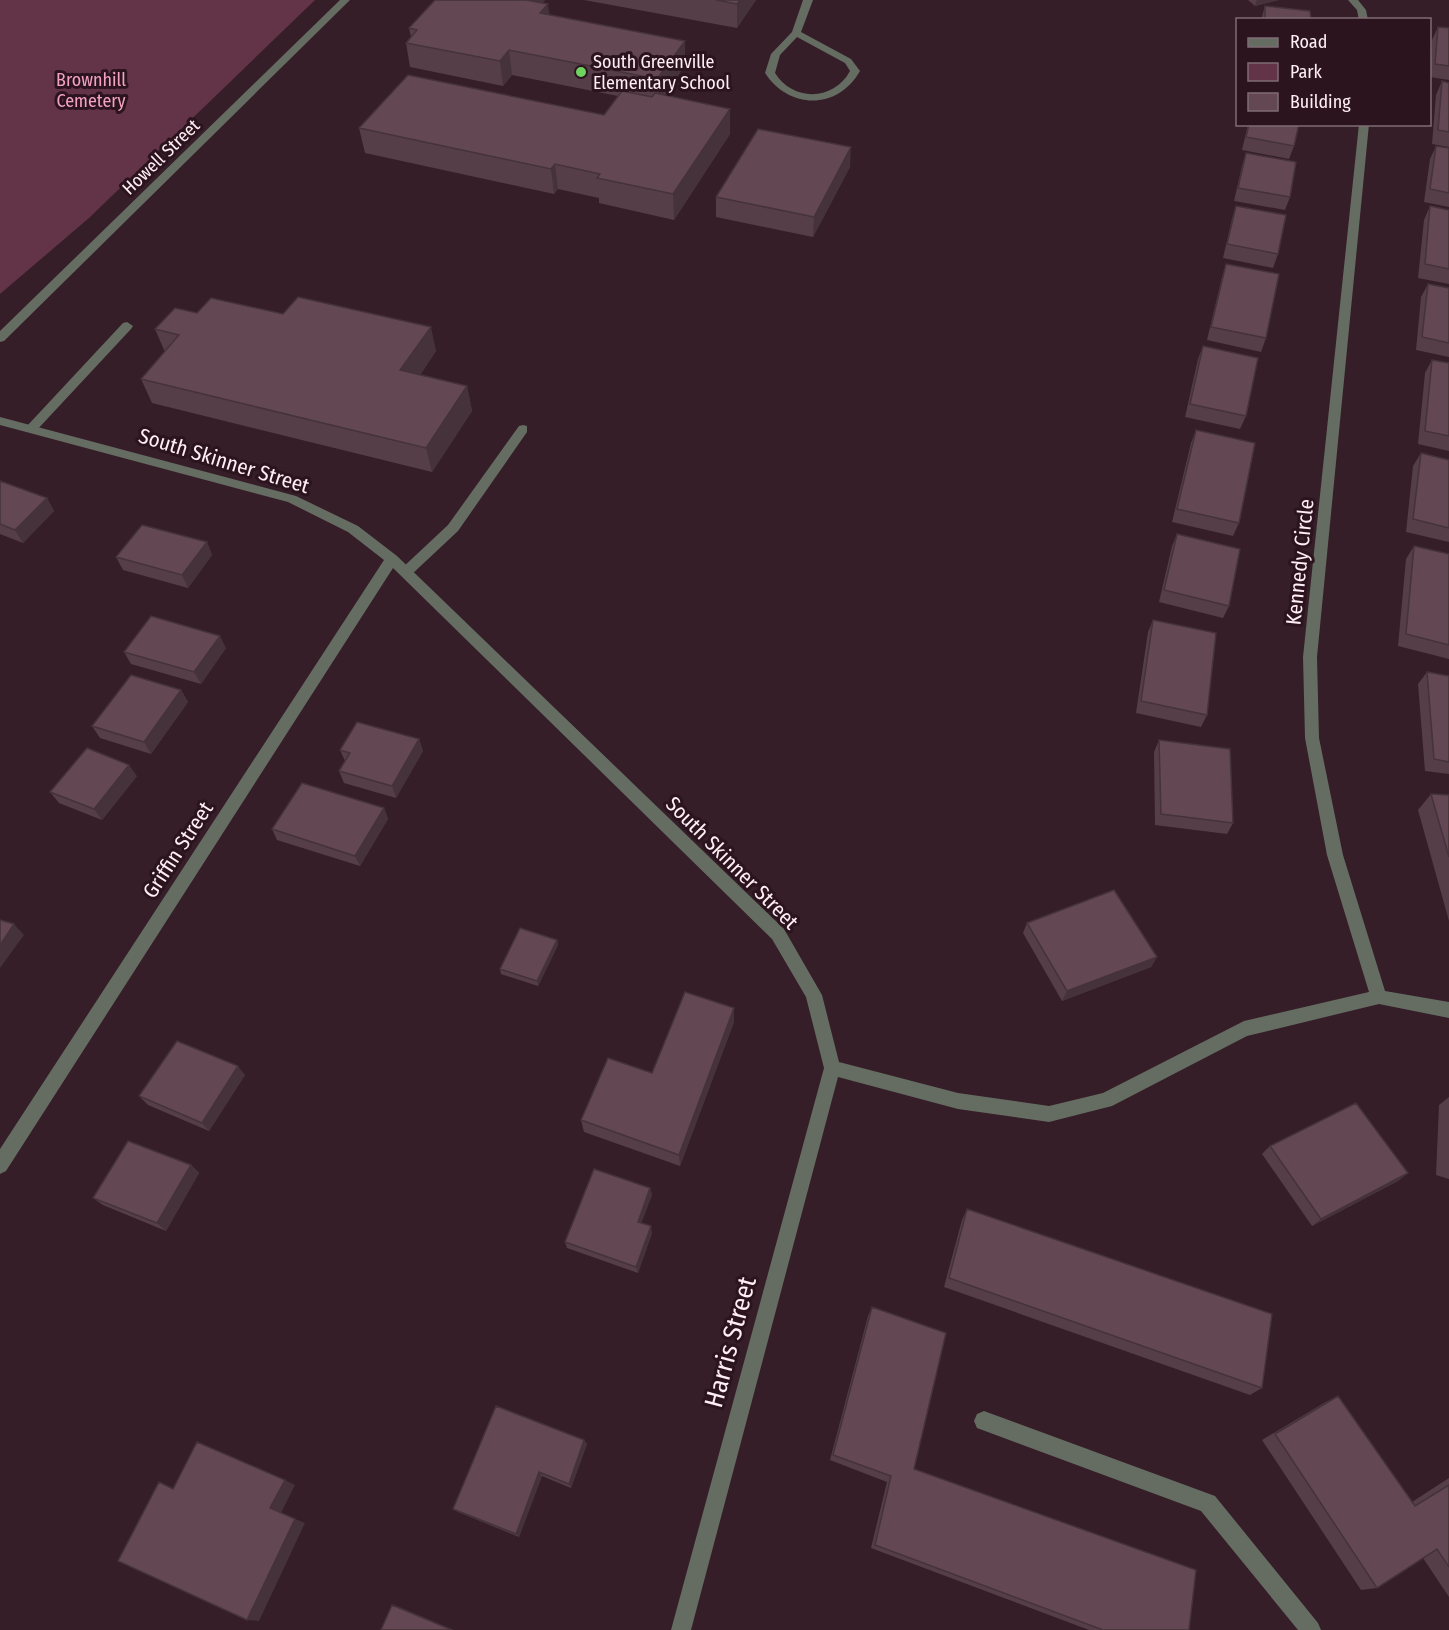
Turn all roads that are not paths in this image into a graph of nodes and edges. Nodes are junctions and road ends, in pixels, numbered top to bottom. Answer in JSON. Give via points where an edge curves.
{"nodes":[{"id":1,"x":345,"y":0,"type":"edge"},
{"id":2,"x":808,"y":0,"type":"edge"},
{"id":3,"x":1353,"y":0,"type":"edge"},
{"id":4,"x":1363,"y":18,"type":"edge"},
{"id":5,"x":796,"y":33,"type":"junction"},
{"id":6,"x":1364,"y":126,"type":"edge"},
{"id":7,"x":127,"y":326,"type":"dead end"},
{"id":8,"x":0,"y":338,"type":"edge"},
{"id":9,"x":0,"y":421,"type":"edge"},
{"id":10,"x":31,"y":429,"type":"junction"},
{"id":11,"x":523,"y":429,"type":"dead end"},
{"id":12,"x":392,"y":559,"type":"junction"},
{"id":13,"x":406,"y":572,"type":"junction"},
{"id":14,"x":1379,"y":997,"type":"junction"},
{"id":15,"x":1449,"y":1010,"type":"edge"},
{"id":16,"x":832,"y":1068,"type":"junction"},
{"id":17,"x":0,"y":1165,"type":"edge"},
{"id":18,"x":984,"y":1421,"type":"dead end"},
{"id":19,"x":681,"y":1630,"type":"edge"},
{"id":20,"x":1311,"y":1630,"type":"edge"}],
"edges":[{"from":1,"to":8,"type":"street","name":"Howell Street"},
{"from":2,"to":5,"type":"street"},
{"from":3,"to":4,"type":"street"},
{"from":5,"to":5,"type":"street","via":[[848,61],[855,71],[843,91],[831,96],[810,96],[794,94],[774,84],[770,73],[776,54]]},
{"from":6,"to":14,"type":"street","name":"Kennedy Circle","via":[[1310,657],[1312,738],[1335,855]]},
{"from":7,"to":10,"type":"street"},
{"from":9,"to":10,"type":"street","name":"South Skinner Street"},
{"from":10,"to":12,"type":"street","name":"South Skinner Street","via":[[292,499],[353,529]]},
{"from":11,"to":13,"type":"street","via":[[453,528]]},
{"from":12,"to":13,"type":"street","name":"South Skinner Street"},
{"from":12,"to":17,"type":"street","name":"Griffin Street"},
{"from":13,"to":16,"type":"street","name":"South Skinner Street","via":[[778,934],[814,995]]},
{"from":14,"to":15,"type":"street"},
{"from":14,"to":16,"type":"street","via":[[1244,1029],[1106,1100],[1049,1114],[958,1101]]},
{"from":16,"to":19,"type":"street","name":"Harris Street"},
{"from":18,"to":20,"type":"street","via":[[1208,1503]]}]}
